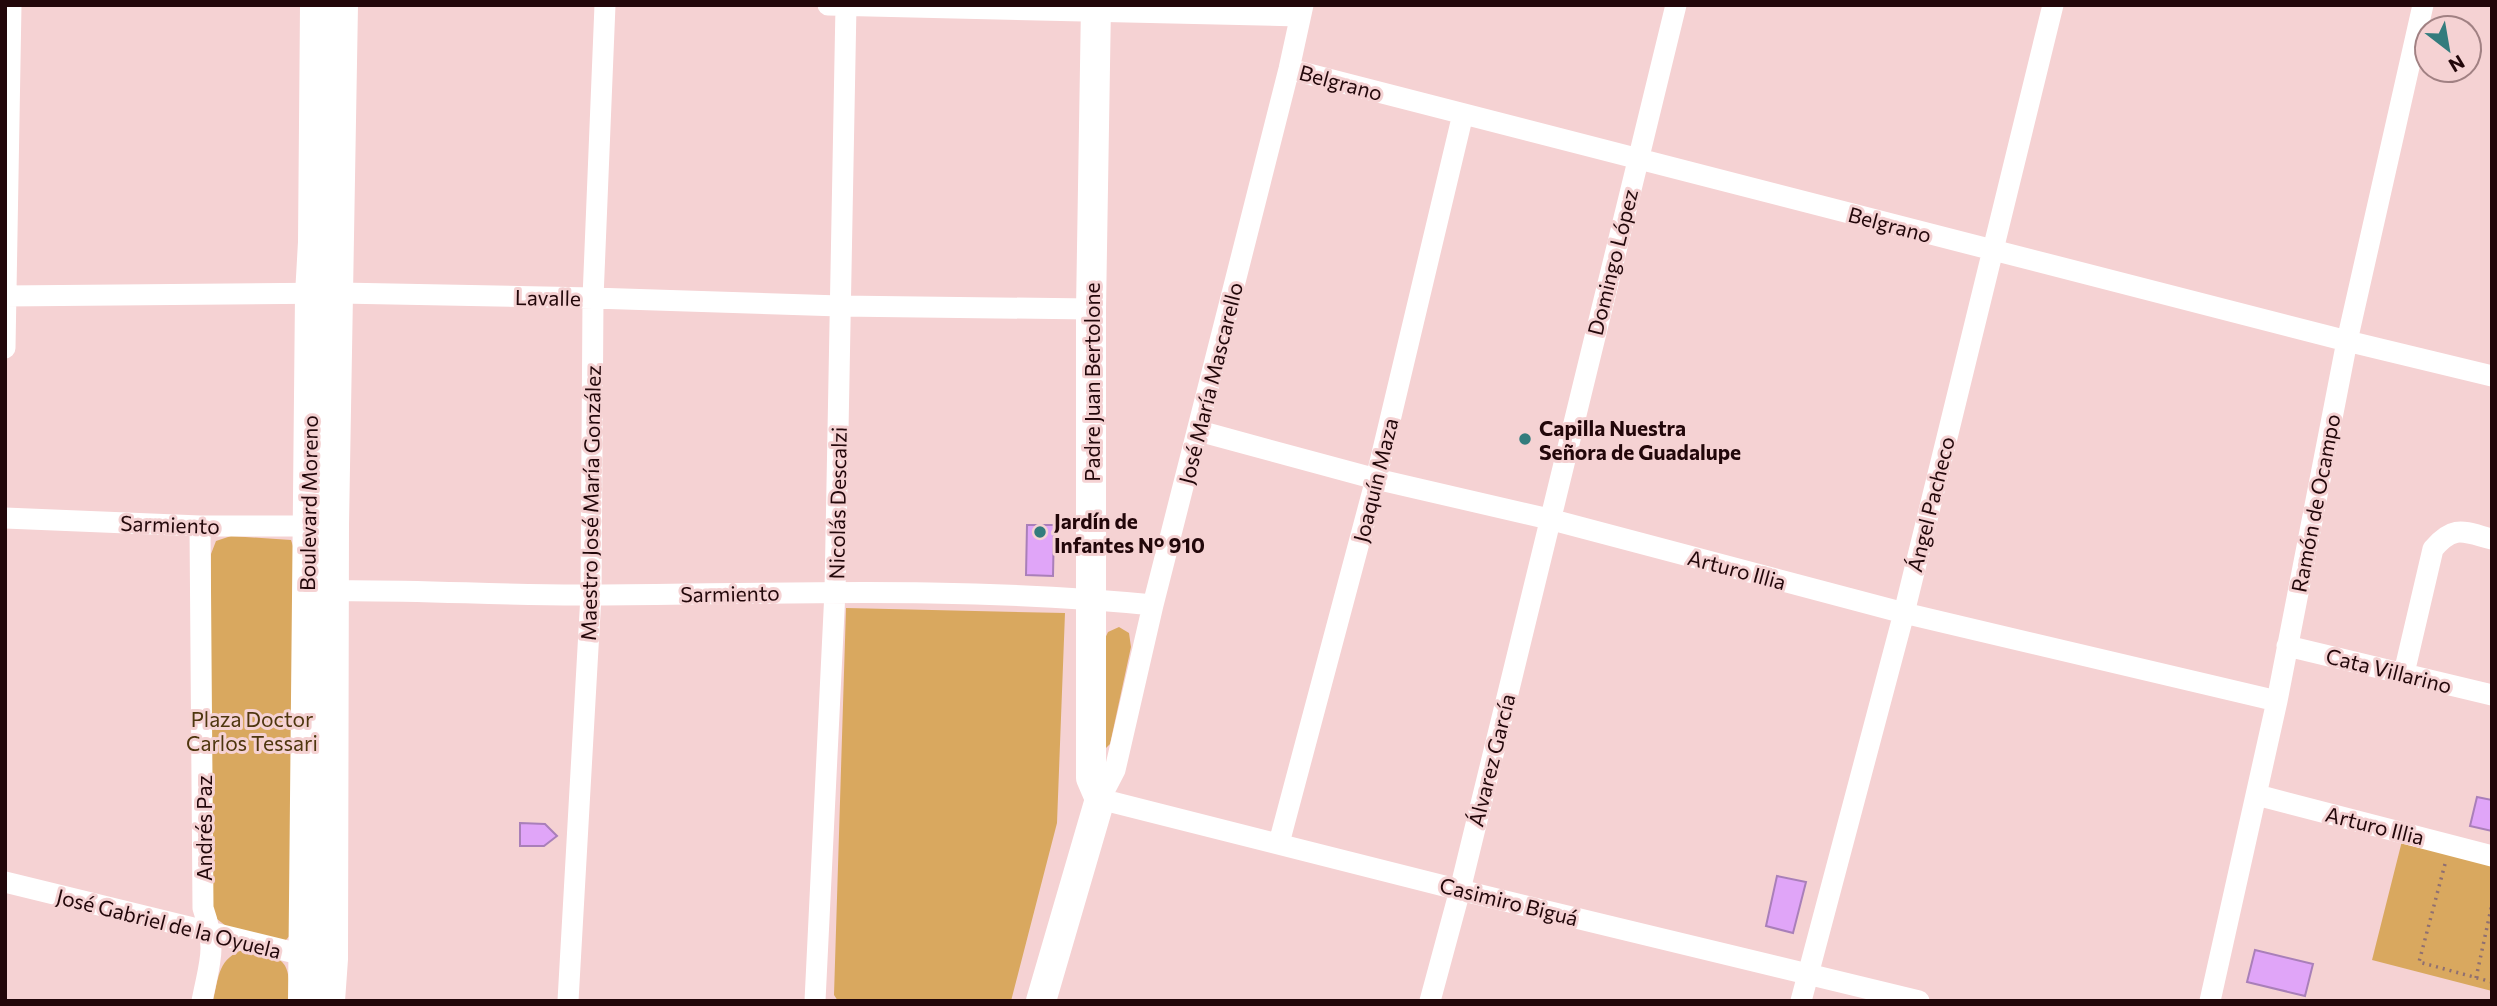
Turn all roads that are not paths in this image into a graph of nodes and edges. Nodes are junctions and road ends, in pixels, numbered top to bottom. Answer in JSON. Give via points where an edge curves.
{"nodes":[{"id":1,"x":11,"y":5,"type":"edge"},
{"id":2,"x":315,"y":5,"type":"edge"},
{"id":3,"x":343,"y":5,"type":"edge"},
{"id":4,"x":606,"y":5,"type":"edge"},
{"id":5,"x":828,"y":5,"type":"edge"},
{"id":6,"x":846,"y":5,"type":"edge"},
{"id":7,"x":1676,"y":5,"type":"edge"},
{"id":8,"x":2053,"y":5,"type":"edge"},
{"id":9,"x":2423,"y":5,"type":"edge"},
{"id":10,"x":1096,"y":8,"type":"edge"},
{"id":11,"x":1302,"y":11,"type":"edge"},
{"id":12,"x":1289,"y":69,"type":"junction"},
{"id":13,"x":1462,"y":114,"type":"junction"},
{"id":14,"x":1638,"y":158,"type":"junction"},
{"id":15,"x":1992,"y":250,"type":"junction"},
{"id":16,"x":340,"y":293,"type":"junction"},
{"id":17,"x":310,"y":295,"type":"junction"},
{"id":18,"x":6,"y":296,"type":"edge"},
{"id":19,"x":593,"y":298,"type":"junction"},
{"id":20,"x":840,"y":306,"type":"junction"},
{"id":21,"x":1091,"y":309,"type":"junction"},
{"id":22,"x":2347,"y":341,"type":"junction"},
{"id":23,"x":5,"y":348,"type":"edge"},
{"id":24,"x":2492,"y":376,"type":"edge"},
{"id":25,"x":1199,"y":431,"type":"junction"},
{"id":26,"x":1376,"y":479,"type":"junction"},
{"id":27,"x":5,"y":518,"type":"edge"},
{"id":28,"x":1549,"y":519,"type":"junction"},
{"id":29,"x":200,"y":526,"type":"junction"},
{"id":30,"x":322,"y":526,"type":"junction"},
{"id":31,"x":2492,"y":539,"type":"edge"},
{"id":32,"x":321,"y":591,"type":"junction"},
{"id":33,"x":835,"y":591,"type":"junction"},
{"id":34,"x":591,"y":595,"type":"junction"},
{"id":35,"x":1090,"y":598,"type":"junction"},
{"id":36,"x":1153,"y":605,"type":"junction"},
{"id":37,"x":1904,"y":613,"type":"junction"},
{"id":38,"x":2287,"y":646,"type":"junction"},
{"id":39,"x":2403,"y":673,"type":"junction"},
{"id":40,"x":2492,"y":695,"type":"edge"},
{"id":41,"x":2277,"y":701,"type":"junction"},
{"id":42,"x":2258,"y":795,"type":"junction"},
{"id":43,"x":1100,"y":799,"type":"junction"},
{"id":44,"x":1279,"y":843,"type":"junction"},
{"id":45,"x":2492,"y":856,"type":"edge"},
{"id":46,"x":5,"y":883,"type":"edge"},
{"id":47,"x":1460,"y":890,"type":"junction"},
{"id":48,"x":212,"y":933,"type":"junction"},
{"id":49,"x":318,"y":958,"type":"junction"},
{"id":50,"x":1808,"y":973,"type":"junction"},
{"id":51,"x":202,"y":1001,"type":"edge"},
{"id":52,"x":303,"y":1001,"type":"edge"},
{"id":53,"x":330,"y":1001,"type":"edge"},
{"id":54,"x":568,"y":1001,"type":"edge"},
{"id":55,"x":815,"y":1001,"type":"edge"},
{"id":56,"x":1041,"y":1001,"type":"edge"},
{"id":57,"x":1430,"y":1001,"type":"edge"},
{"id":58,"x":1801,"y":1001,"type":"edge"},
{"id":59,"x":1919,"y":1001,"type":"edge"},
{"id":60,"x":2210,"y":1001,"type":"edge"}],
"edges":[{"from":1,"to":18,"type":"street"},
{"from":2,"to":17,"type":"main road","name":"Boulevard Moreno"},
{"from":3,"to":16,"type":"main road","name":"Boulevard Moreno"},
{"from":4,"to":19,"type":"street","name":"Maestro José María González"},
{"from":5,"to":6,"type":"street"},
{"from":6,"to":10,"type":"street"},
{"from":6,"to":20,"type":"street","name":"Nicolás Descalzi"},
{"from":7,"to":14,"type":"street","name":"Domingo López"},
{"from":8,"to":15,"type":"street","name":"Ángel Pacheco"},
{"from":9,"to":22,"type":"street","name":"Ramón de Ocampo"},
{"from":10,"to":11,"type":"street"},
{"from":10,"to":21,"type":"main road","name":"Padre Juan Bertolone"},
{"from":11,"to":12,"type":"street","name":"José María Mascarello"},
{"from":12,"to":13,"type":"street","name":"Belgrano"},
{"from":12,"to":25,"type":"street","name":"José María Mascarello"},
{"from":13,"to":14,"type":"street","name":"Belgrano"},
{"from":13,"to":26,"type":"street","name":"Joaquín Maza"},
{"from":14,"to":15,"type":"street","name":"Belgrano"},
{"from":14,"to":28,"type":"street","name":"Domingo López"},
{"from":15,"to":22,"type":"street","name":"Belgrano"},
{"from":15,"to":37,"type":"street","name":"Ángel Pacheco"},
{"from":16,"to":17,"type":"street","name":"Lavalle"},
{"from":16,"to":19,"type":"street","name":"Lavalle"},
{"from":16,"to":30,"type":"main road","name":"Boulevard Moreno"},
{"from":17,"to":18,"type":"street","name":"Lavalle"},
{"from":17,"to":30,"type":"main road","name":"Boulevard Moreno"},
{"from":18,"to":23,"type":"street"},
{"from":19,"to":20,"type":"street","name":"Lavalle"},
{"from":19,"to":34,"type":"street","name":"Maestro José María González"},
{"from":20,"to":21,"type":"street","name":"Lavalle"},
{"from":20,"to":33,"type":"street","name":"Nicolás Descalzi"},
{"from":21,"to":35,"type":"main road","name":"Padre Juan Bertolone"},
{"from":22,"to":24,"type":"street","name":"Belgrano"},
{"from":22,"to":38,"type":"street","name":"Ramón de Ocampo"},
{"from":25,"to":26,"type":"street","name":"Arturo Illia"},
{"from":25,"to":36,"type":"street","name":"José María Mascarello"},
{"from":26,"to":28,"type":"street","name":"Arturo Illia"},
{"from":26,"to":44,"type":"street","name":"Joaquín Maza"},
{"from":27,"to":29,"type":"street","name":"Sarmiento"},
{"from":28,"to":37,"type":"street","name":"Arturo Illia"},
{"from":28,"to":47,"type":"street","name":"Álvarez García"},
{"from":29,"to":30,"type":"street","name":"Sarmiento"},
{"from":29,"to":48,"type":"street","name":"Andrés Paz","via":[[203,908]]},
{"from":30,"to":32,"type":"main road","name":"Boulevard Moreno"},
{"from":31,"to":39,"type":"street","via":[[2460,531],[2444,535],[2432,549]]},
{"from":32,"to":34,"type":"street","name":"Sarmiento"},
{"from":32,"to":49,"type":"main road","name":"Boulevard Moreno"},
{"from":33,"to":34,"type":"street","name":"Sarmiento"},
{"from":33,"to":35,"type":"street","name":"Sarmiento"},
{"from":33,"to":55,"type":"street","name":"Nicolás Descalzi"},
{"from":34,"to":54,"type":"street","name":"Maestro José María González"},
{"from":35,"to":36,"type":"street","name":"Sarmiento"},
{"from":35,"to":43,"type":"main road","name":"Padre Juan Bertolone","via":[[1091,778]]},
{"from":36,"to":43,"type":"street","name":"José María Mascarello","via":[[1115,770]]},
{"from":37,"to":41,"type":"street","name":"Arturo Illia"},
{"from":37,"to":50,"type":"street","name":"Ángel Pacheco"},
{"from":38,"to":39,"type":"street","name":"Cata Villarino"},
{"from":38,"to":41,"type":"street","name":"Ramón de Ocampo"},
{"from":39,"to":40,"type":"street","name":"Cata Villarino"},
{"from":41,"to":42,"type":"street","name":"Ramón de Ocampo"},
{"from":42,"to":45,"type":"street","name":"Arturo Illia"},
{"from":42,"to":60,"type":"street","name":"Ramón de Ocampo"},
{"from":43,"to":44,"type":"street","name":"Casimiro Biguá"},
{"from":43,"to":56,"type":"main road","name":"José María Mascarello"},
{"from":44,"to":47,"type":"street","name":"Casimiro Biguá"},
{"from":46,"to":48,"type":"street","name":"José Gabriel de la Oyuela"},
{"from":47,"to":50,"type":"street","name":"Casimiro Biguá"},
{"from":47,"to":57,"type":"street","name":"Álvarez García"},
{"from":48,"to":49,"type":"street","name":"José Gabriel de la Oyuela"},
{"from":48,"to":51,"type":"street","name":"Andrés Paz"},
{"from":49,"to":52,"type":"main road","name":"Boulevard Moreno"},
{"from":49,"to":53,"type":"main road","name":"Boulevard Moreno"},
{"from":50,"to":58,"type":"street","name":"Ángel Pacheco"},
{"from":50,"to":59,"type":"street","name":"Casimiro Biguá"}]}
